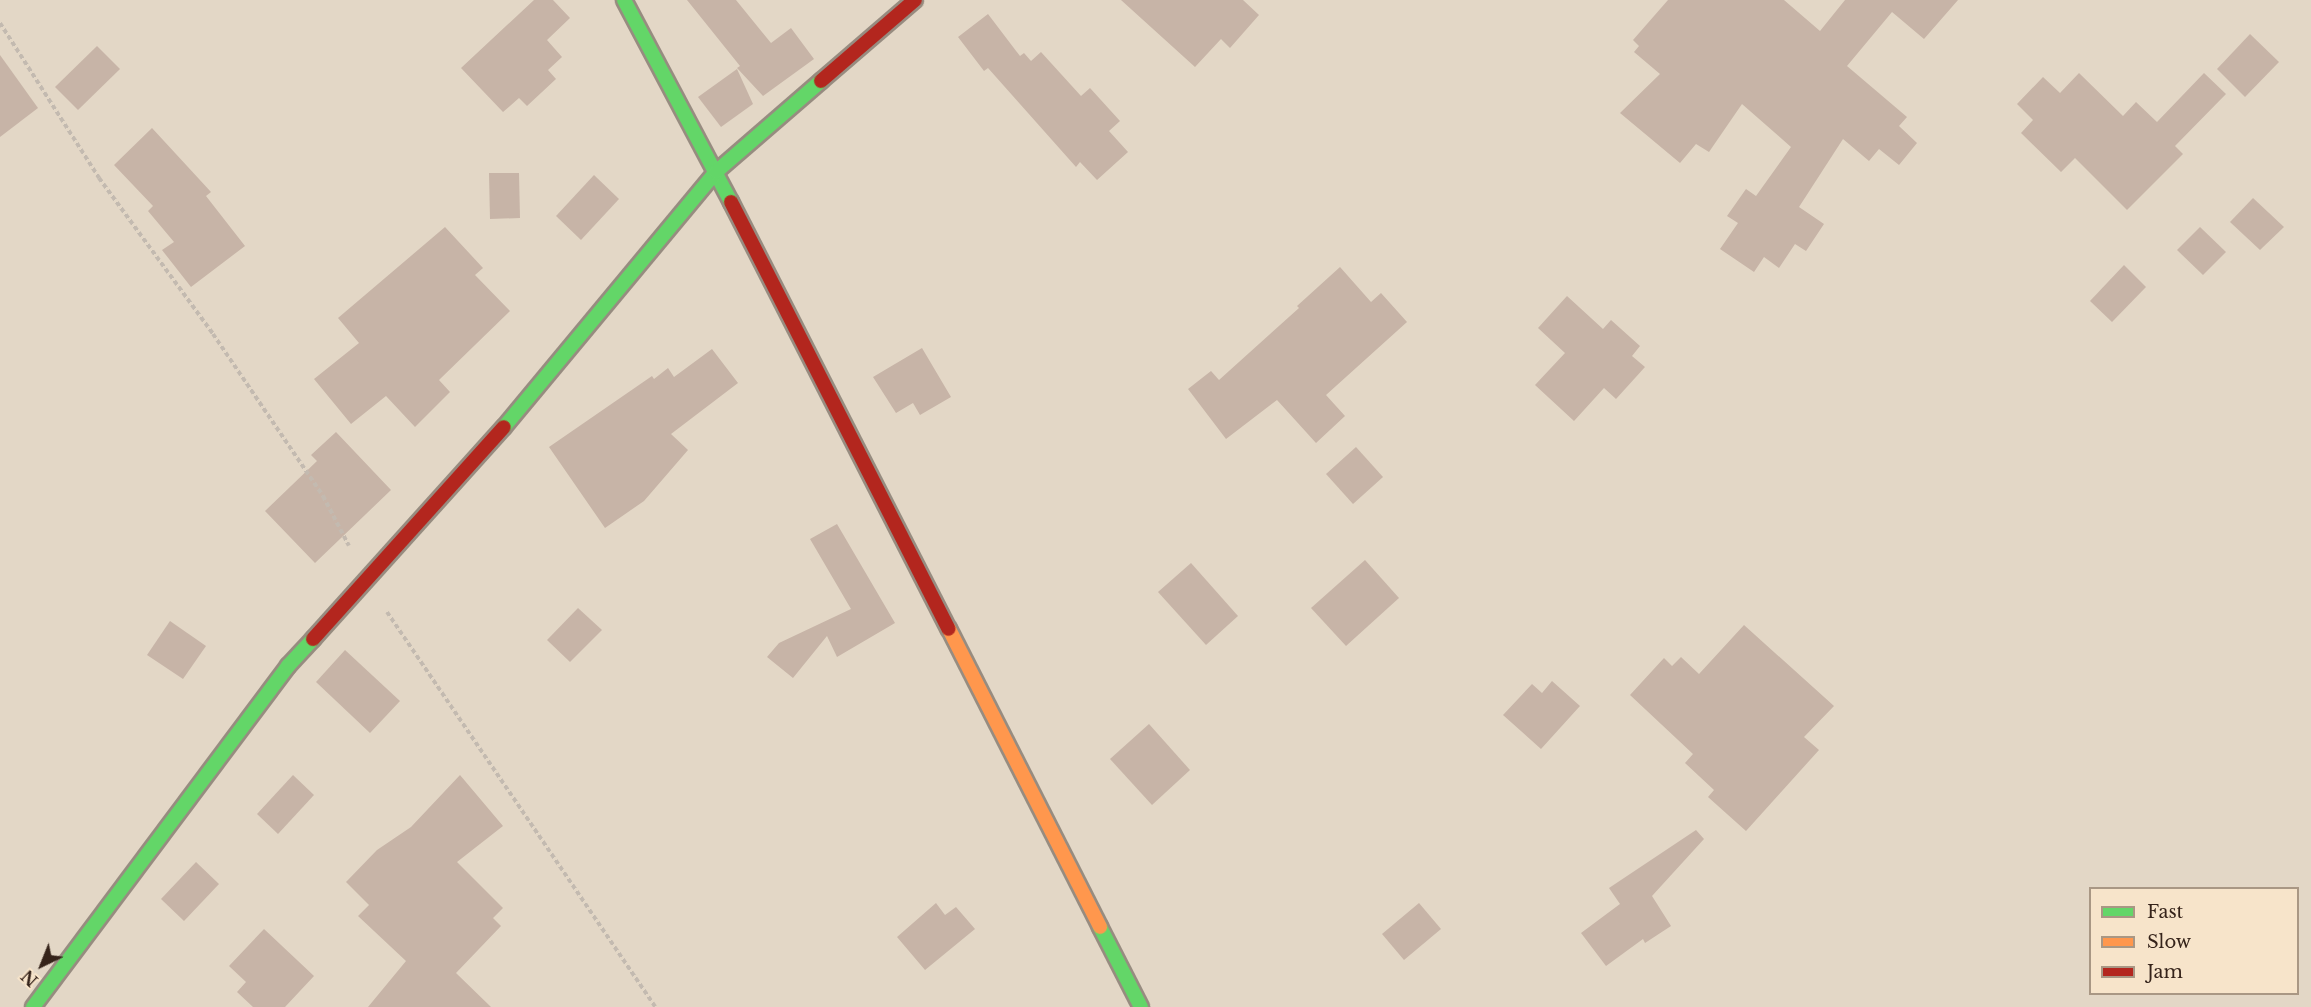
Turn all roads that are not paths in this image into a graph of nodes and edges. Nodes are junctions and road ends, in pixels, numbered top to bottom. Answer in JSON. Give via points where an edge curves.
{"nodes":[{"id":1,"x":624,"y":0,"type":"edge"},
{"id":2,"x":915,"y":0,"type":"edge"},
{"id":3,"x":716,"y":172,"type":"junction"},
{"id":4,"x":33,"y":1007,"type":"edge"},
{"id":5,"x":1140,"y":1007,"type":"edge"}],
"edges":[{"from":1,"to":3,"type":"street"},
{"from":2,"to":3,"type":"street"},
{"from":3,"to":4,"type":"street","via":[[474,462],[288,666]]},
{"from":3,"to":5,"type":"street"}]}
